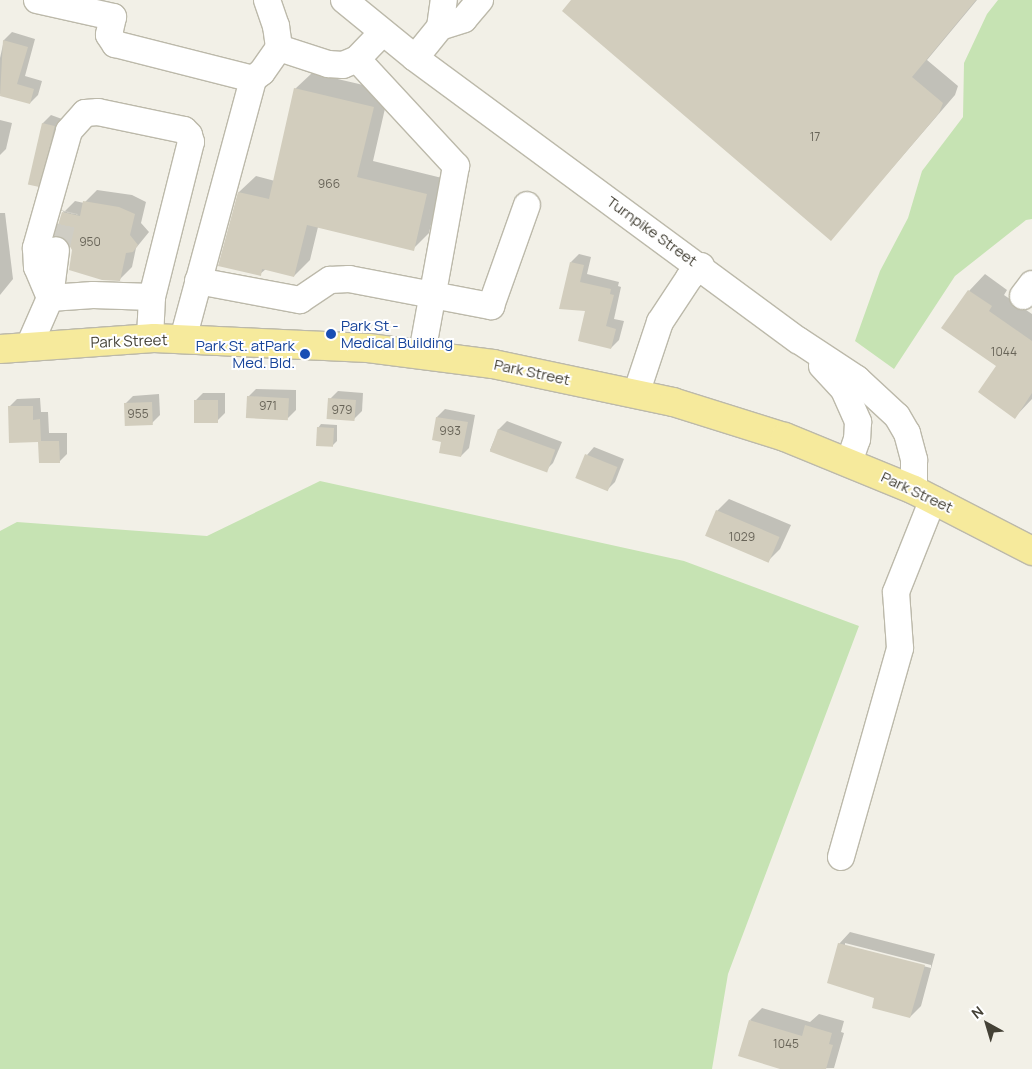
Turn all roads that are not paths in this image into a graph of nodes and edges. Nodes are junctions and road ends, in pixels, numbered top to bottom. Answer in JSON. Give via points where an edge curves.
{"nodes":[{"id":1,"x":37,"y":0,"type":"edge"},
{"id":2,"x":267,"y":0,"type":"edge"},
{"id":3,"x":344,"y":0,"type":"edge"},
{"id":4,"x":444,"y":0,"type":"edge"},
{"id":5,"x":480,"y":0,"type":"edge"},
{"id":6,"x":115,"y":9,"type":"edge"},
{"id":7,"x":440,"y":27,"type":"junction"},
{"id":8,"x":383,"y":32,"type":"junction"},
{"id":9,"x":279,"y":48,"type":"junction"},
{"id":10,"x":415,"y":58,"type":"junction"},
{"id":11,"x":358,"y":59,"type":"junction"},
{"id":12,"x":253,"y":79,"type":"junction"},
{"id":13,"x":92,"y":112,"type":"junction"},
{"id":14,"x":526,"y":205,"type":"dead end"},
{"id":15,"x":65,"y":211,"type":"tunnel mouth"},
{"id":16,"x":56,"y":250,"type":"tunnel mouth"},
{"id":17,"x":701,"y":266,"type":"junction"},
{"id":18,"x":198,"y":281,"type":"junction"},
{"id":19,"x":433,"y":296,"type":"junction"},
{"id":20,"x":152,"y":297,"type":"junction"},
{"id":21,"x":50,"y":298,"type":"junction"},
{"id":22,"x":150,"y":338,"type":"junction"},
{"id":23,"x":183,"y":339,"type":"junction"},
{"id":24,"x":798,"y":340,"type":"junction"},
{"id":25,"x":29,"y":346,"type":"junction"},
{"id":26,"x":0,"y":349,"type":"edge"},
{"id":27,"x":422,"y":354,"type":"junction"},
{"id":28,"x":636,"y":394,"type":"junction"},
{"id":29,"x":849,"y":462,"type":"junction"},
{"id":30,"x":923,"y":495,"type":"junction"},
{"id":31,"x":1032,"y":551,"type":"edge"},
{"id":32,"x":841,"y":857,"type":"dead end"}],
"edges":[{"from":1,"to":6,"type":"street"},
{"from":2,"to":9,"type":"street"},
{"from":3,"to":8,"type":"street","name":"Turnpike Street"},
{"from":4,"to":7,"type":"street"},
{"from":5,"to":7,"type":"street","via":[[464,19]]},
{"from":6,"to":12,"type":"street","via":[[109,35],[115,44]]},
{"from":7,"to":10,"type":"street"},
{"from":8,"to":10,"type":"street","name":"Turnpike Street"},
{"from":8,"to":11,"type":"street"},
{"from":9,"to":11,"type":"street","via":[[328,64],[343,65]]},
{"from":9,"to":12,"type":"street"},
{"from":10,"to":17,"type":"street","name":"Turnpike Street"},
{"from":11,"to":19,"type":"street","via":[[456,166]]},
{"from":12,"to":18,"type":"street"},
{"from":13,"to":15,"type":"street"},
{"from":13,"to":20,"type":"street","via":[[184,130],[189,135],[191,142]]},
{"from":13,"to":21,"type":"street","via":[[78,118],[69,131],[34,254]]},
{"from":14,"to":19,"type":"street","via":[[491,306]]},
{"from":16,"to":21,"type":"street"},
{"from":17,"to":24,"type":"street","name":"Turnpike Street"},
{"from":17,"to":28,"type":"street","via":[[689,278],[660,322]]},
{"from":18,"to":19,"type":"street","via":[[300,300],[330,280],[349,279]]},
{"from":18,"to":23,"type":"street"},
{"from":19,"to":27,"type":"street"},
{"from":20,"to":21,"type":"street","via":[[93,295]]},
{"from":20,"to":22,"type":"street"},
{"from":21,"to":25,"type":"street"},
{"from":22,"to":23,"type":"main road","name":"Park Street"},
{"from":22,"to":25,"type":"main road","name":"Park Street"},
{"from":23,"to":27,"type":"main road","name":"Park Street","via":[[309,344]]},
{"from":24,"to":29,"type":"street","via":[[853,406],[858,422]]},
{"from":24,"to":30,"type":"street","name":"Turnpike Street","via":[[857,379],[897,416],[907,433]]},
{"from":25,"to":26,"type":"main road","name":"Park Street"},
{"from":27,"to":28,"type":"main road","name":"Park Street","via":[[493,364]]},
{"from":28,"to":29,"type":"main road","name":"Park Street","via":[[731,418]]},
{"from":29,"to":30,"type":"main road","name":"Park Street"},
{"from":30,"to":31,"type":"main road","name":"Park Street"},
{"from":30,"to":32,"type":"street","via":[[896,592],[900,648]]}]}
